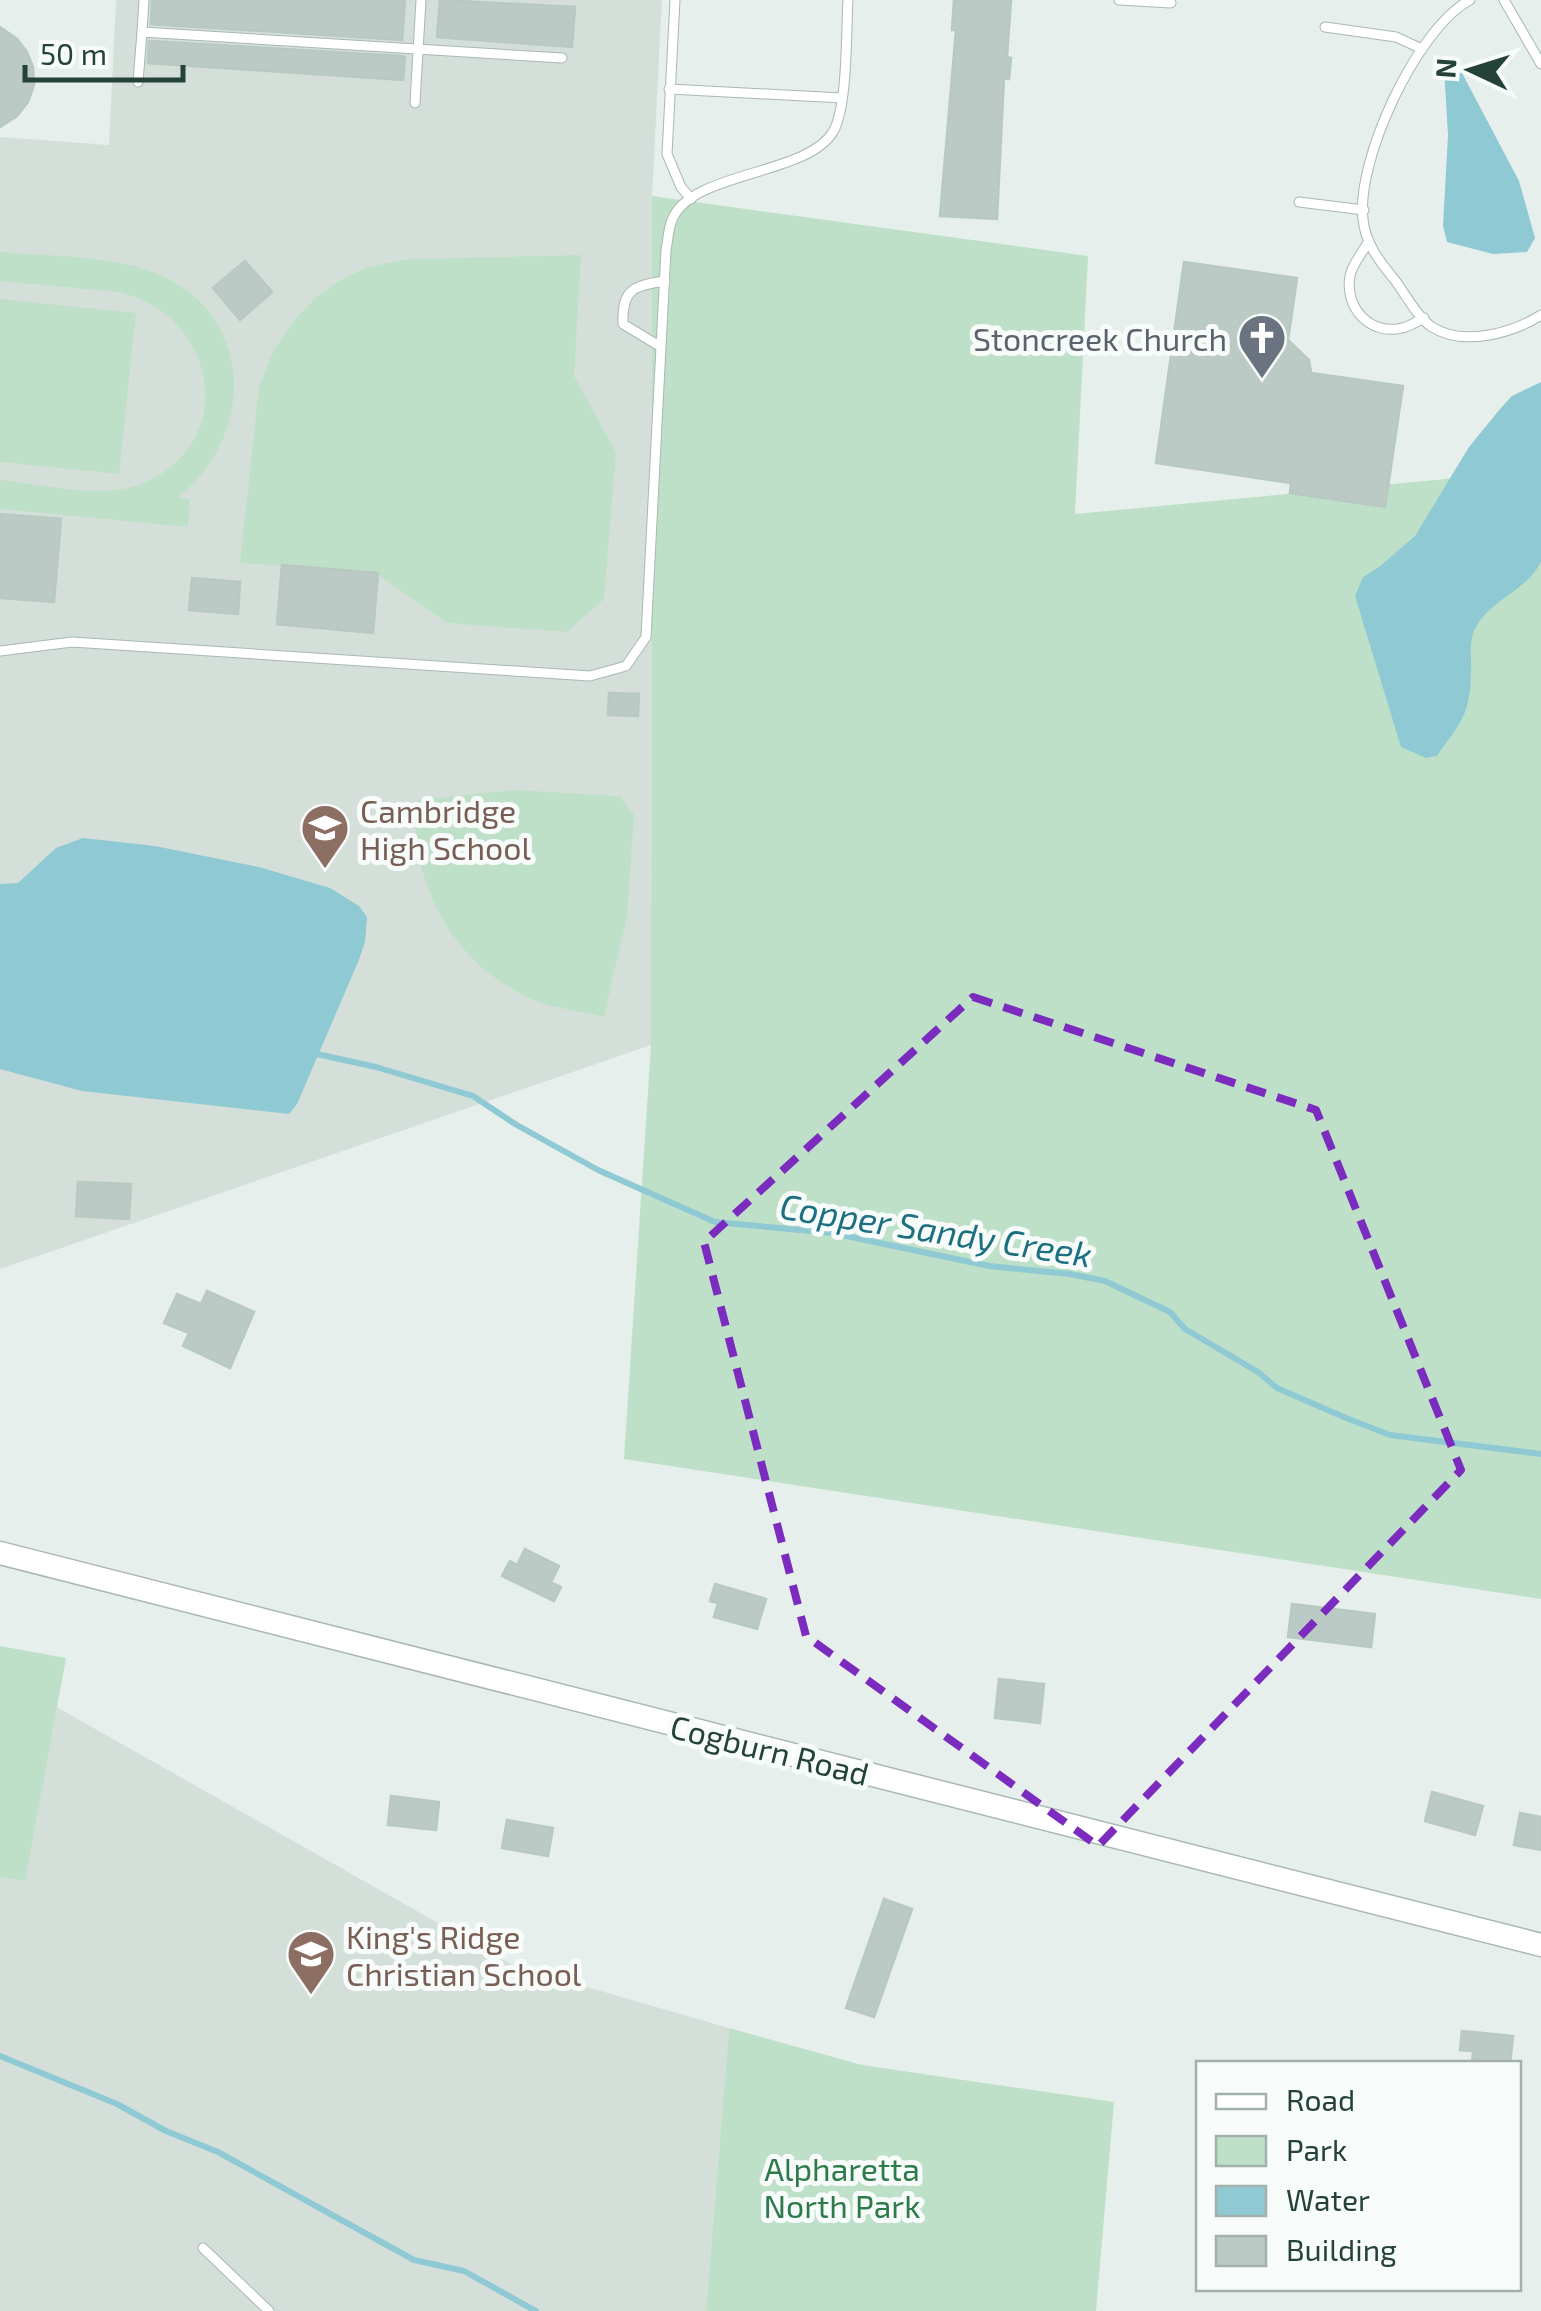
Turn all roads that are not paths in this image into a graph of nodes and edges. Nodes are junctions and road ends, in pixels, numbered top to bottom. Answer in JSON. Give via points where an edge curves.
{"nodes":[{"id":1,"x":144,"y":0,"type":"edge"},
{"id":2,"x":420,"y":0,"type":"edge"},
{"id":3,"x":675,"y":0,"type":"edge"},
{"id":4,"x":848,"y":0,"type":"edge"},
{"id":5,"x":1119,"y":0,"type":"edge"},
{"id":6,"x":1470,"y":0,"type":"edge"},
{"id":7,"x":1504,"y":0,"type":"edge"},
{"id":8,"x":1171,"y":3,"type":"dead end"},
{"id":9,"x":1325,"y":27,"type":"dead end"},
{"id":10,"x":142,"y":32,"type":"junction"},
{"id":11,"x":418,"y":48,"type":"junction"},
{"id":12,"x":1422,"y":49,"type":"junction"},
{"id":13,"x":562,"y":58,"type":"dead end"},
{"id":14,"x":1541,"y":64,"type":"edge"},
{"id":15,"x":138,"y":82,"type":"dead end"},
{"id":16,"x":669,"y":88,"type":"junction"},
{"id":17,"x":842,"y":98,"type":"junction"},
{"id":18,"x":415,"y":103,"type":"dead end"},
{"id":19,"x":691,"y":199,"type":"junction"},
{"id":20,"x":1299,"y":202,"type":"dead end"},
{"id":21,"x":1364,"y":210,"type":"junction"},
{"id":22,"x":1370,"y":241,"type":"junction"},
{"id":23,"x":665,"y":281,"type":"junction"},
{"id":24,"x":1541,"y":315,"type":"edge"},
{"id":25,"x":1424,"y":318,"type":"junction"},
{"id":26,"x":662,"y":347,"type":"junction"},
{"id":27,"x":0,"y":651,"type":"edge"},
{"id":28,"x":0,"y":1553,"type":"edge"},
{"id":29,"x":1541,"y":1945,"type":"edge"},
{"id":30,"x":203,"y":2248,"type":"dead end"},
{"id":31,"x":268,"y":2311,"type":"edge"}],
"edges":[{"from":1,"to":10,"type":"lane"},
{"from":2,"to":11,"type":"lane"},
{"from":3,"to":16,"type":"lane"},
{"from":4,"to":17,"type":"lane"},
{"from":5,"to":8,"type":"lane"},
{"from":6,"to":12,"type":"lane"},
{"from":7,"to":14,"type":"lane"},
{"from":9,"to":12,"type":"lane","via":[[1396,37]]},
{"from":10,"to":11,"type":"lane"},
{"from":10,"to":15,"type":"lane"},
{"from":11,"to":13,"type":"lane"},
{"from":11,"to":18,"type":"lane"},
{"from":12,"to":21,"type":"lane","via":[[1379,132]]},
{"from":16,"to":17,"type":"lane"},
{"from":16,"to":19,"type":"lane","via":[[667,154]]},
{"from":17,"to":19,"type":"lane","via":[[833,132],[811,151]]},
{"from":19,"to":23,"type":"lane","via":[[672,217]]},
{"from":20,"to":21,"type":"lane"},
{"from":21,"to":22,"type":"lane"},
{"from":22,"to":25,"type":"lane"},
{"from":22,"to":25,"type":"lane","via":[[1350,272],[1354,307],[1367,324],[1384,328],[1401,329]]},
{"from":23,"to":26,"type":"lane"},
{"from":23,"to":26,"type":"lane","via":[[643,284],[623,302],[623,324]]},
{"from":24,"to":25,"type":"lane","via":[[1488,335],[1452,335]]},
{"from":26,"to":27,"type":"lane","via":[[646,637],[626,666],[590,676],[72,642]]},
{"from":28,"to":29,"type":"street","name":"Cogburn Road"},
{"from":30,"to":31,"type":"lane"}]}
